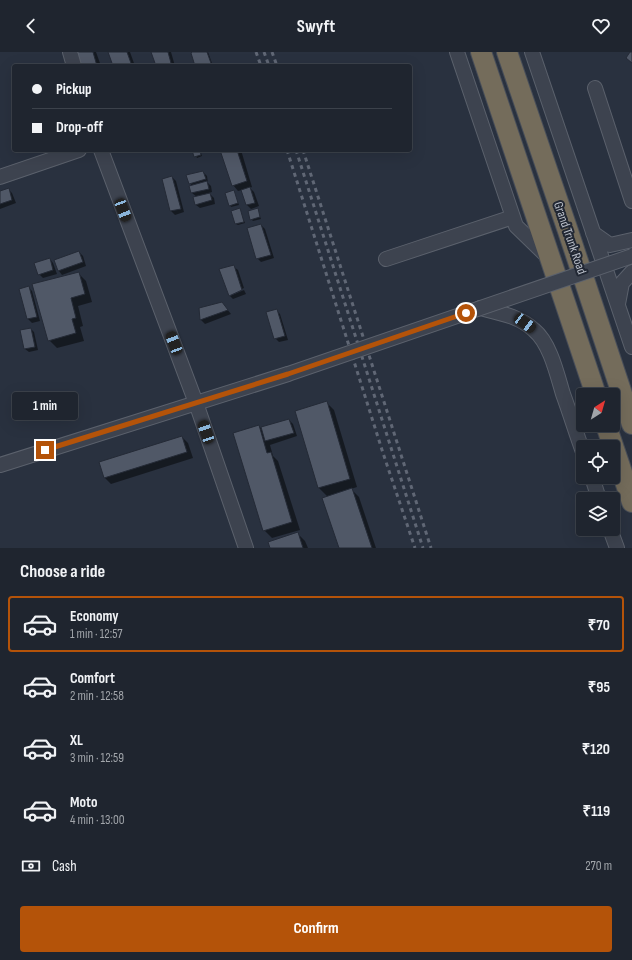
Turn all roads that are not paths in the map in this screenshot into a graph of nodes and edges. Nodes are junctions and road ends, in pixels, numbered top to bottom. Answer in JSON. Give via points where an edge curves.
{"nodes":[{"id":1,"x":70,"y":52,"type":"edge"},
{"id":2,"x":457,"y":52,"type":"edge"},
{"id":3,"x":481,"y":52,"type":"edge"},
{"id":4,"x":507,"y":52,"type":"edge"},
{"id":5,"x":532,"y":52,"type":"edge"},
{"id":6,"x":73,"y":64,"type":"edge"},
{"id":7,"x":595,"y":88,"type":"dead end"},
{"id":8,"x":73,"y":152,"type":"edge"},
{"id":9,"x":102,"y":152,"type":"edge"},
{"id":10,"x":0,"y":178,"type":"edge"},
{"id":11,"x":632,"y":201,"type":"edge"},
{"id":12,"x":513,"y":217,"type":"junction"},
{"id":13,"x":593,"y":233,"type":"junction"},
{"id":14,"x":632,"y":240,"type":"edge"},
{"id":15,"x":632,"y":256,"type":"edge"},
{"id":16,"x":386,"y":259,"type":"dead end"},
{"id":17,"x":552,"y":261,"type":"junction"},
{"id":18,"x":632,"y":272,"type":"edge"},
{"id":19,"x":618,"y":305,"type":"junction"},
{"id":20,"x":480,"y":308,"type":"junction"},
{"id":21,"x":632,"y":347,"type":"edge"},
{"id":22,"x":594,"y":388,"type":"edge"},
{"id":23,"x":196,"y":403,"type":"junction"},
{"id":24,"x":632,"y":424,"type":"edge"},
{"id":25,"x":608,"y":432,"type":"edge"},
{"id":26,"x":579,"y":440,"type":"edge"},
{"id":27,"x":0,"y":464,"type":"edge"},
{"id":28,"x":632,"y":502,"type":"edge"},
{"id":29,"x":613,"y":536,"type":"edge"},
{"id":30,"x":246,"y":548,"type":"edge"},
{"id":31,"x":617,"y":548,"type":"edge"}],
"edges":[{"from":1,"to":6,"type":"street"},
{"from":2,"to":12,"type":"street"},
{"from":3,"to":17,"type":"highway","name":"Grand Trunk Road"},
{"from":4,"to":24,"type":"highway","name":"Grand Trunk Road"},
{"from":5,"to":13,"type":"street"},
{"from":7,"to":11,"type":"street"},
{"from":8,"to":10,"type":"street"},
{"from":9,"to":23,"type":"street"},
{"from":12,"to":16,"type":"street"},
{"from":12,"to":17,"type":"street","via":[[516,226]]},
{"from":13,"to":14,"type":"street","via":[[610,245]]},
{"from":13,"to":19,"type":"street"},
{"from":15,"to":20,"type":"street","bridge":true},
{"from":17,"to":22,"type":"highway","name":"Grand Trunk Road"},
{"from":18,"to":19,"type":"street","via":[[622,283]]},
{"from":19,"to":21,"type":"street"},
{"from":20,"to":23,"type":"street","bridge":true},
{"from":20,"to":26,"type":"street","via":[[515,318],[536,330],[553,364]]},
{"from":23,"to":27,"type":"street"},
{"from":23,"to":30,"type":"street"},
{"from":25,"to":28,"type":"highway"},
{"from":29,"to":31,"type":"street"}]}
